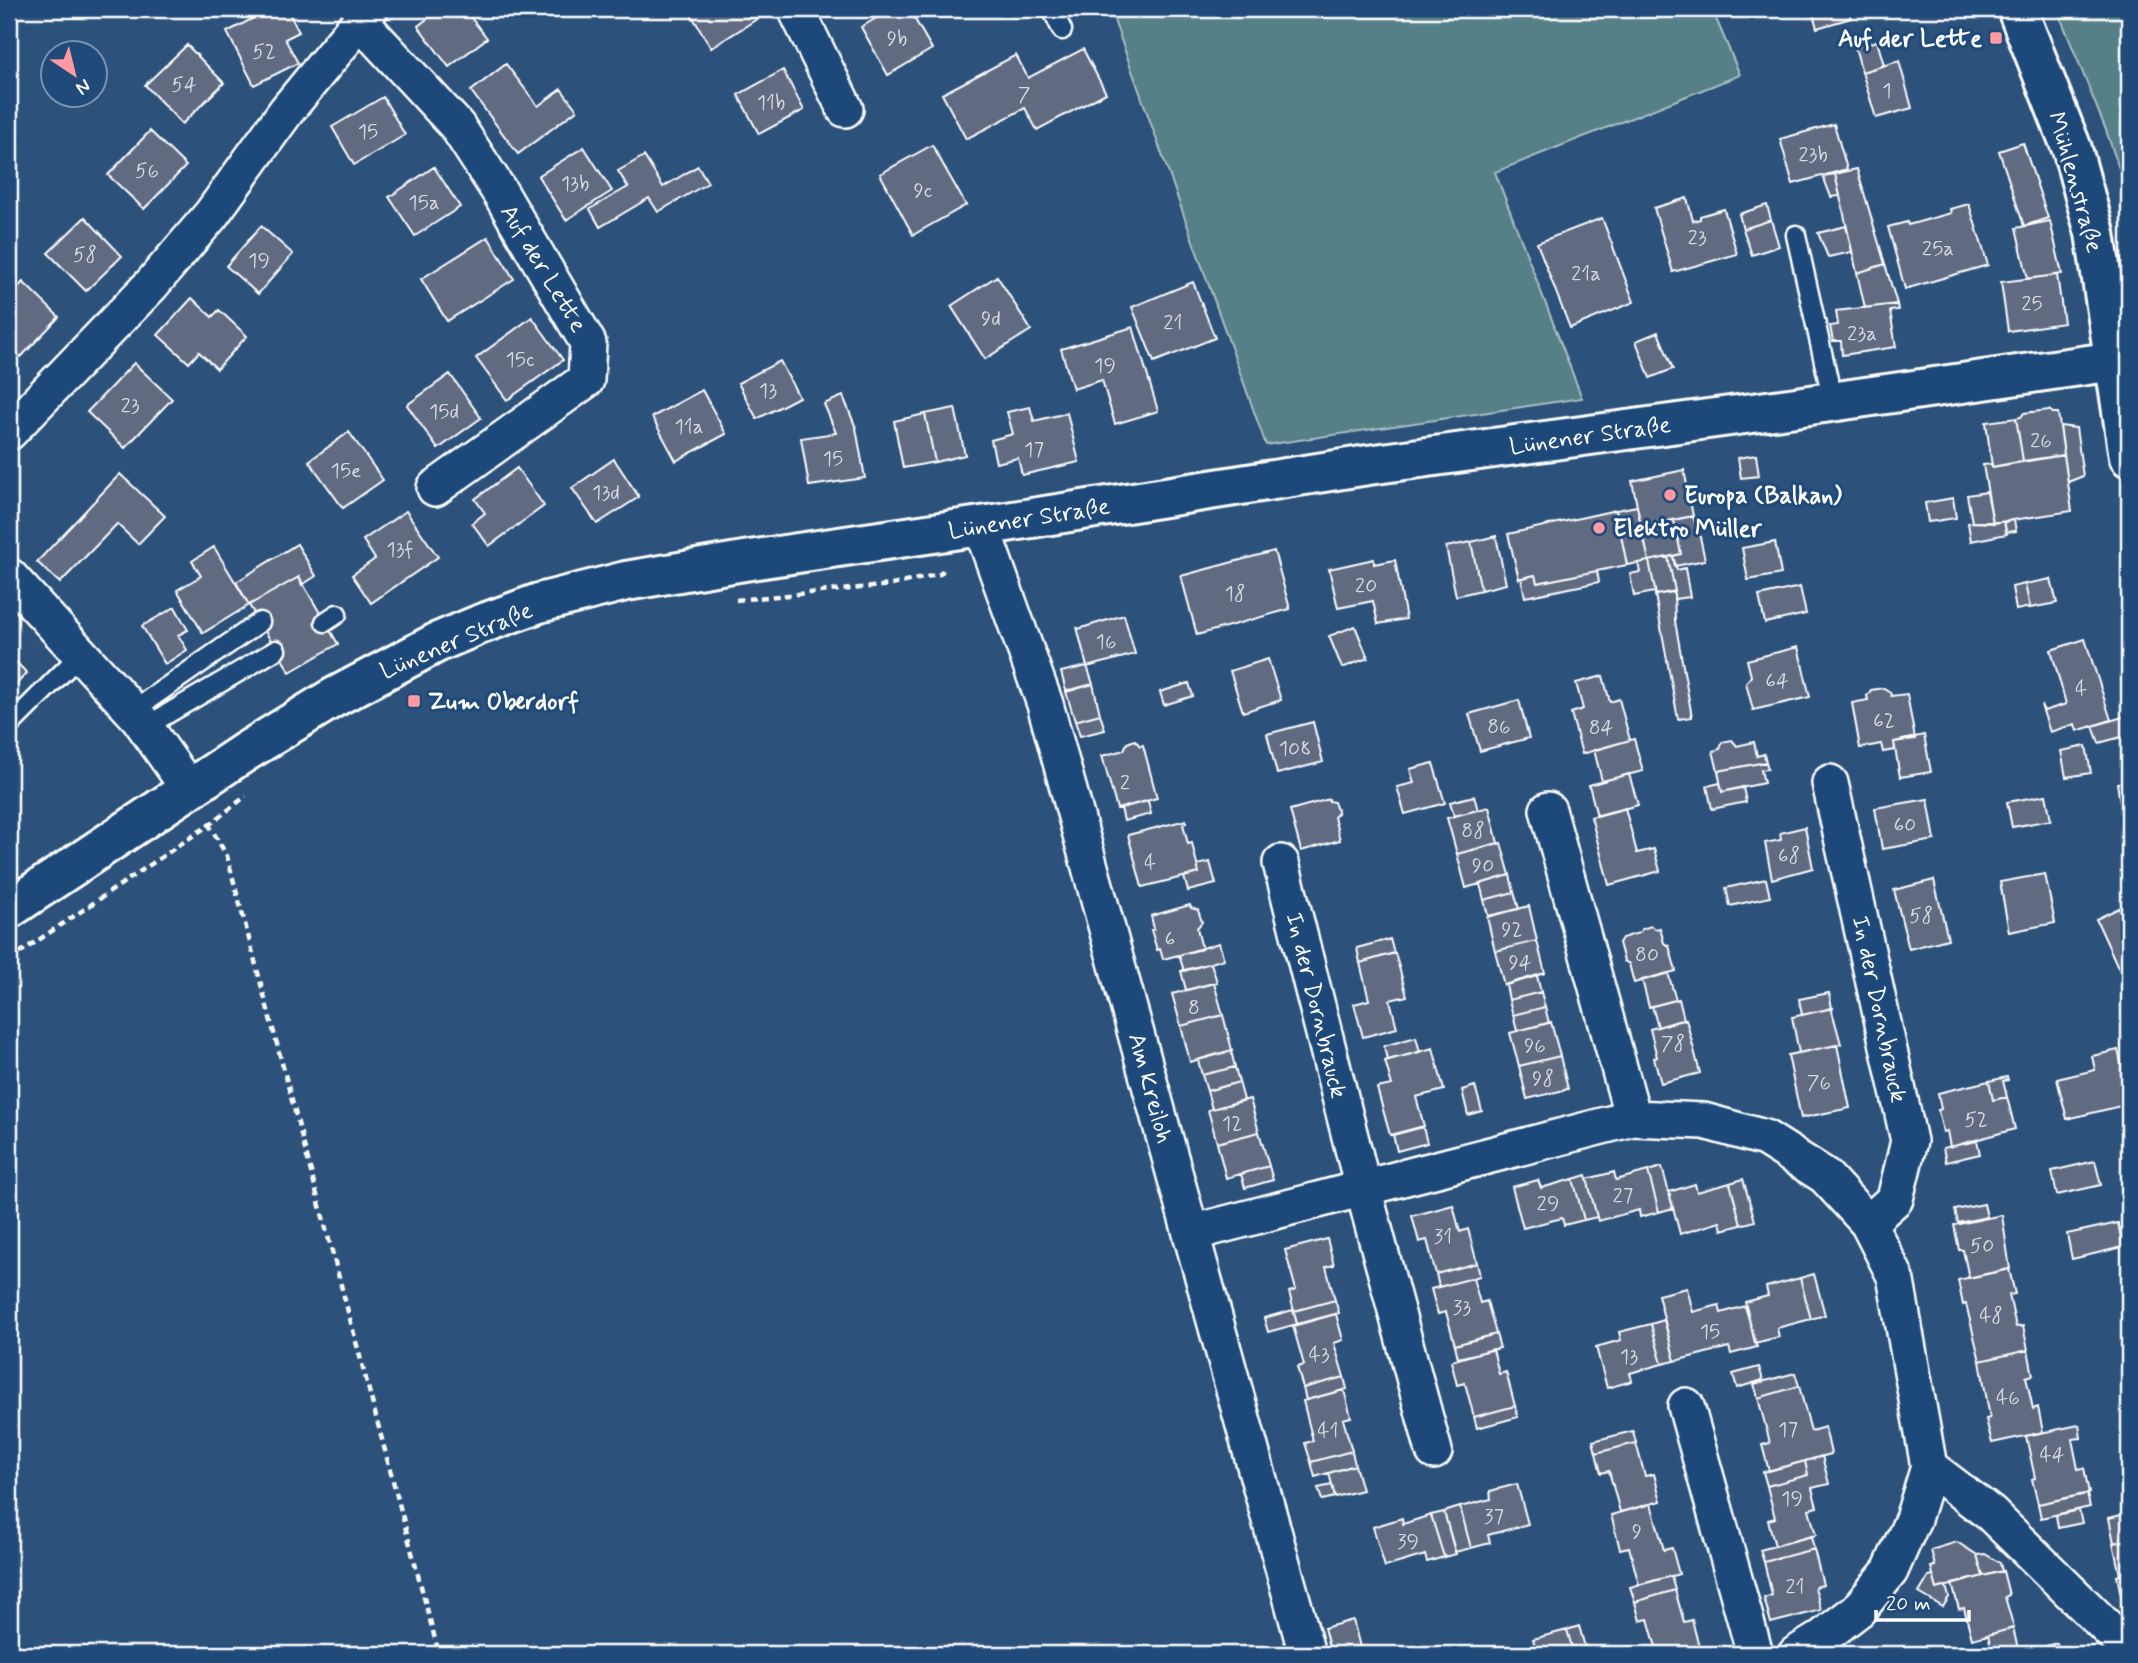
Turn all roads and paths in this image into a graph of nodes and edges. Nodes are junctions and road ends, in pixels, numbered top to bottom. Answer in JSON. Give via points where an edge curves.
{"nodes":[{"id":1,"x":796,"y":9,"type":"edge"},
{"id":2,"x":1052,"y":9,"type":"edge"},
{"id":3,"x":2017,"y":9,"type":"edge"},
{"id":4,"x":365,"y":15,"type":"edge"},
{"id":5,"x":1062,"y":30,"type":"dead end"},
{"id":6,"x":845,"y":109,"type":"dead end"},
{"id":7,"x":1796,"y":235,"type":"dead end"},
{"id":8,"x":2122,"y":360,"type":"edge"},
{"id":9,"x":1833,"y":402,"type":"junction"},
{"id":10,"x":9,"y":432,"type":"edge"},
{"id":11,"x":2129,"y":457,"type":"edge"},
{"id":12,"x":435,"y":488,"type":"dead end"},
{"id":13,"x":981,"y":526,"type":"junction"},
{"id":14,"x":9,"y":576,"type":"edge"},
{"id":15,"x":733,"y":601,"type":"dead end"},
{"id":16,"x":260,"y":622,"type":"dead end"},
{"id":17,"x":276,"y":650,"type":"dead end"},
{"id":18,"x":80,"y":655,"type":"junction"},
{"id":19,"x":139,"y":719,"type":"junction"},
{"id":20,"x":9,"y":726,"type":"edge"},
{"id":21,"x":1830,"y":783,"type":"dead end"},
{"id":22,"x":189,"y":789,"type":"junction"},
{"id":23,"x":247,"y":796,"type":"dead end"},
{"id":24,"x":1548,"y":810,"type":"dead end"},
{"id":25,"x":209,"y":825,"type":"junction"},
{"id":26,"x":1281,"y":863,"type":"dead end"},
{"id":27,"x":9,"y":909,"type":"edge"},
{"id":28,"x":9,"y":960,"type":"edge"},
{"id":29,"x":1633,"y":1118,"type":"junction"},
{"id":30,"x":1363,"y":1188,"type":"junction"},
{"id":31,"x":1868,"y":1223,"type":"junction"},
{"id":32,"x":1191,"y":1233,"type":"junction"},
{"id":33,"x":1686,"y":1406,"type":"dead end"},
{"id":34,"x":1434,"y":1451,"type":"dead end"},
{"id":35,"x":1928,"y":1467,"type":"junction"},
{"id":36,"x":2129,"y":1649,"type":"edge"},
{"id":37,"x":439,"y":1654,"type":"edge"},
{"id":38,"x":1307,"y":1654,"type":"edge"},
{"id":39,"x":1755,"y":1654,"type":"edge"},
{"id":40,"x":1796,"y":1654,"type":"edge"}],
"edges":[{"from":1,"to":6,"type":"street"},
{"from":2,"to":5,"type":"lane"},
{"from":3,"to":8,"type":"main road","name":"Mühlenstraße","via":[[2072,149]]},
{"from":4,"to":10,"type":"street","name":"Auf der Lette","via":[[287,110],[211,215],[151,285]]},
{"from":4,"to":12,"type":"street","name":"Auf der Lette","via":[[457,125],[588,342],[586,380]]},
{"from":7,"to":9,"type":"lane"},
{"from":8,"to":9,"type":"main road","name":"Lünener Straße"},
{"from":8,"to":11,"type":"main road","name":"Mühlenstraße"},
{"from":9,"to":13,"type":"main road","name":"Lünener Straße","via":[[1368,465]]},
{"from":13,"to":15,"type":"path","via":[[940,574],[892,585]]},
{"from":13,"to":22,"type":"main road","name":"Lünener Straße","via":[[626,581],[539,603],[389,666]]},
{"from":13,"to":32,"type":"street","name":"Am Kreiloh","via":[[1045,704]]},
{"from":14,"to":18,"type":"street"},
{"from":16,"to":19,"type":"lane"},
{"from":17,"to":19,"type":"lane"},
{"from":18,"to":19,"type":"street"},
{"from":18,"to":20,"type":"lane"},
{"from":19,"to":22,"type":"street"},
{"from":21,"to":31,"type":"street","name":"In der Dornbrauck","via":[[1909,1141],[1895,1199]]},
{"from":22,"to":25,"type":"path"},
{"from":22,"to":27,"type":"main road","name":"Lünener Straße"},
{"from":23,"to":25,"type":"path"},
{"from":24,"to":29,"type":"street"},
{"from":25,"to":28,"type":"path"},
{"from":25,"to":37,"type":"path","via":[[227,856]]},
{"from":26,"to":30,"type":"street","name":"In der Dornbrauck"},
{"from":29,"to":30,"type":"street"},
{"from":29,"to":31,"type":"street","via":[[1704,1121],[1765,1138],[1825,1176]]},
{"from":30,"to":32,"type":"street"},
{"from":30,"to":34,"type":"street","name":"In der Dornbrauck"},
{"from":31,"to":35,"type":"street","via":[[1895,1276]]},
{"from":32,"to":38,"type":"street","name":"Am Kreiloh"},
{"from":33,"to":39,"type":"street"},
{"from":35,"to":36,"type":"street","via":[[1991,1514]]},
{"from":35,"to":40,"type":"street","via":[[1913,1519],[1890,1571],[1858,1610]]}]}
